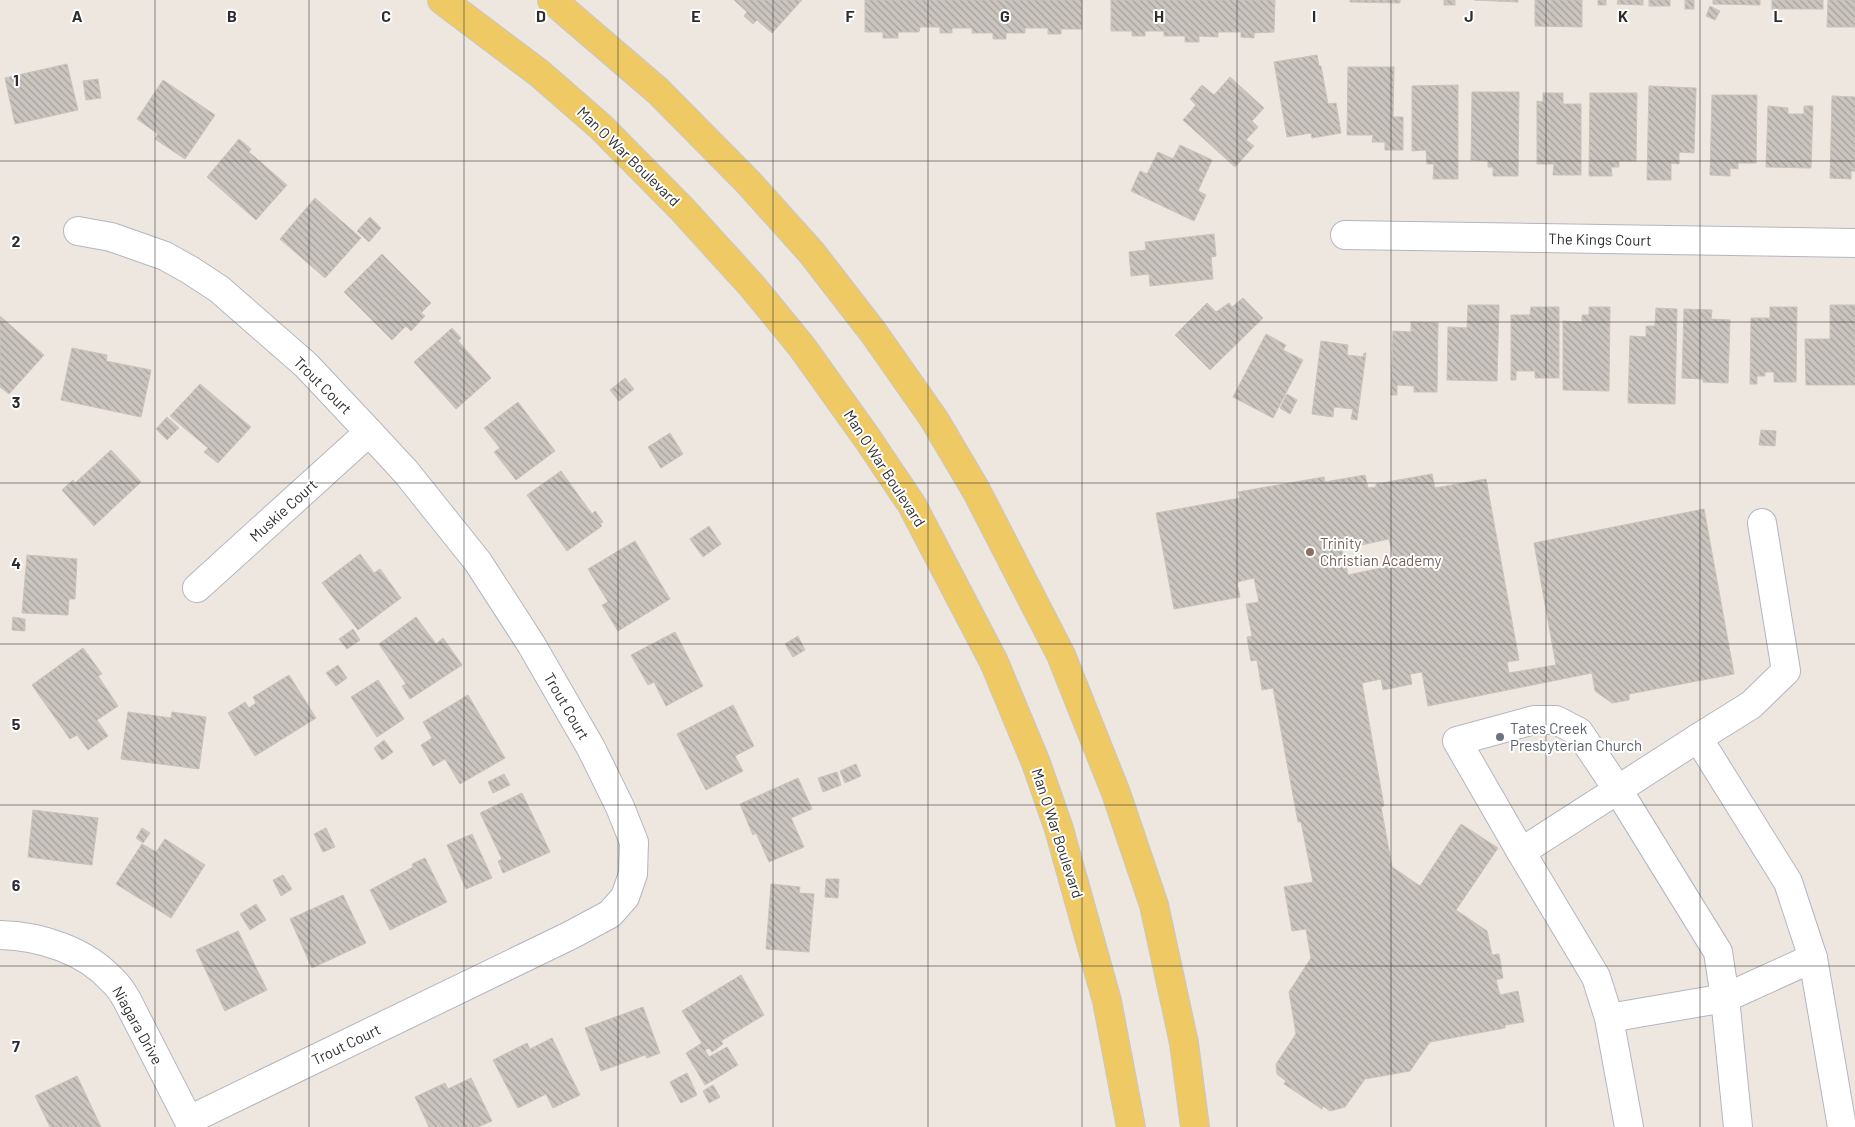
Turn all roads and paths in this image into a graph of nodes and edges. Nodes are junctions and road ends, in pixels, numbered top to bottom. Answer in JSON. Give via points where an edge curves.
{"nodes":[{"id":1,"x":442,"y":0,"type":"edge"},
{"id":2,"x":552,"y":0,"type":"edge"},
{"id":3,"x":78,"y":231,"type":"dead end"},
{"id":4,"x":1345,"y":235,"type":"dead end"},
{"id":5,"x":1855,"y":243,"type":"edge"},
{"id":6,"x":369,"y":432,"type":"junction"},
{"id":7,"x":1762,"y":523,"type":"dead end"},
{"id":8,"x":197,"y":588,"type":"dead end"},
{"id":9,"x":1698,"y":738,"type":"junction"},
{"id":10,"x":1618,"y":790,"type":"junction"},
{"id":11,"x":1521,"y":852,"type":"junction"},
{"id":12,"x":0,"y":935,"type":"edge"},
{"id":13,"x":1812,"y":958,"type":"junction"},
{"id":14,"x":1726,"y":998,"type":"junction"},
{"id":15,"x":1609,"y":1018,"type":"junction"},
{"id":16,"x":1845,"y":1088,"type":"edge"},
{"id":17,"x":190,"y":1124,"type":"edge"},
{"id":18,"x":1131,"y":1127,"type":"edge"},
{"id":19,"x":1195,"y":1127,"type":"edge"},
{"id":20,"x":1629,"y":1127,"type":"edge"},
{"id":21,"x":1738,"y":1127,"type":"edge"},
{"id":22,"x":1842,"y":1127,"type":"edge"}],
"edges":[{"from":1,"to":18,"type":"main road","name":"Man O War Boulevard","via":[[539,73],[600,127],[682,209],[802,347],[912,505],[994,662],[1036,763],[1059,829],[1107,1001]]},
{"from":2,"to":19,"type":"main road","via":[[658,91],[748,182],[811,252],[873,332],[976,490],[1062,656],[1116,793],[1154,906],[1184,1043]]},
{"from":3,"to":6,"type":"street","name":"Trout Court","via":[[110,237],[165,256],[219,290],[306,365]]},
{"from":4,"to":5,"type":"street","name":"The Kings Court"},
{"from":6,"to":8,"type":"street","name":"Muskie Court"},
{"from":6,"to":17,"type":"street","name":"Trout Court","via":[[406,472],[478,562],[531,644],[591,748],[620,807],[634,842],[633,874],[625,897],[610,914]]},
{"from":7,"to":9,"type":"street","via":[[1786,671],[1751,705]]},
{"from":9,"to":10,"type":"street"},
{"from":9,"to":13,"type":"street","via":[[1788,882]]},
{"from":10,"to":11,"type":"street"},
{"from":10,"to":11,"type":"street","via":[[1579,732],[1556,720],[1534,720],[1457,740]]},
{"from":10,"to":14,"type":"street","via":[[1718,952]]},
{"from":11,"to":15,"type":"street","via":[[1596,976]]},
{"from":12,"to":17,"type":"street","name":"Niagara Drive","via":[[42,940],[73,952],[114,981],[127,1000]]},
{"from":13,"to":14,"type":"street"},
{"from":13,"to":16,"type":"street"},
{"from":14,"to":15,"type":"street"},
{"from":14,"to":21,"type":"street"},
{"from":15,"to":20,"type":"street"},
{"from":16,"to":22,"type":"street"}]}
